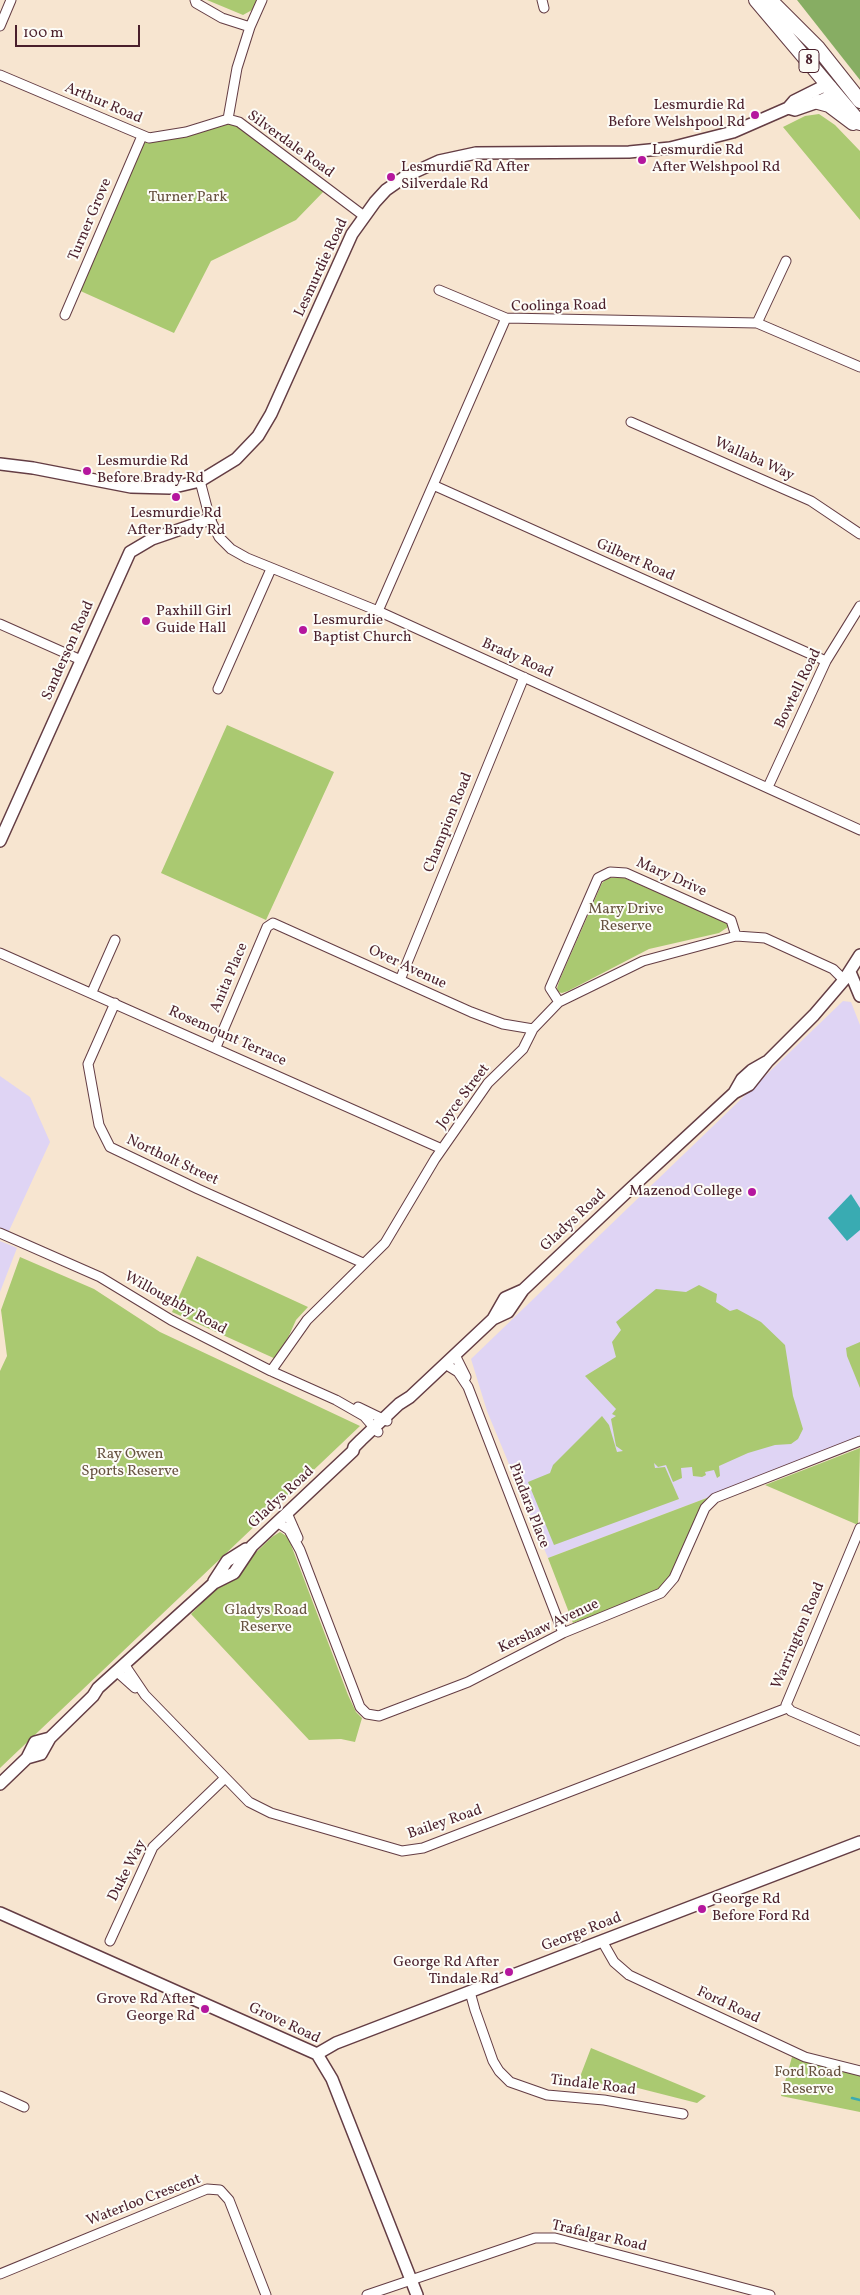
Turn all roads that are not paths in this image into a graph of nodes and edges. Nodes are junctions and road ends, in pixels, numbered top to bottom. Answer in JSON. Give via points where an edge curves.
{"nodes":[{"id":1,"x":11,"y":0,"type":"edge"},
{"id":2,"x":195,"y":0,"type":"edge"},
{"id":3,"x":262,"y":0,"type":"edge"},
{"id":4,"x":756,"y":0,"type":"edge"},
{"id":5,"x":770,"y":0,"type":"edge"},
{"id":6,"x":793,"y":21,"type":"junction"},
{"id":7,"x":0,"y":26,"type":"edge"},
{"id":8,"x":250,"y":27,"type":"junction"},
{"id":9,"x":0,"y":75,"type":"edge"},
{"id":10,"x":831,"y":87,"type":"junction"},
{"id":11,"x":860,"y":100,"type":"edge"},
{"id":12,"x":818,"y":102,"type":"junction"},
{"id":13,"x":788,"y":108,"type":"junction"},
{"id":14,"x":860,"y":112,"type":"edge"},
{"id":15,"x":228,"y":119,"type":"junction"},
{"id":16,"x":860,"y":123,"type":"edge"},
{"id":17,"x":860,"y":131,"type":"edge"},
{"id":18,"x":142,"y":136,"type":"junction"},
{"id":19,"x":364,"y":216,"type":"junction"},
{"id":20,"x":786,"y":261,"type":"dead end"},
{"id":21,"x":439,"y":290,"type":"dead end"},
{"id":22,"x":65,"y":315,"type":"dead end"},
{"id":23,"x":506,"y":318,"type":"junction"},
{"id":24,"x":757,"y":323,"type":"junction"},
{"id":25,"x":860,"y":367,"type":"edge"},
{"id":26,"x":631,"y":422,"type":"dead end"},
{"id":27,"x":0,"y":464,"type":"edge"},
{"id":28,"x":200,"y":481,"type":"junction"},
{"id":29,"x":433,"y":485,"type":"junction"},
{"id":30,"x":210,"y":519,"type":"junction"},
{"id":31,"x":860,"y":534,"type":"edge"},
{"id":32,"x":271,"y":568,"type":"junction"},
{"id":33,"x":860,"y":606,"type":"edge"},
{"id":34,"x":378,"y":611,"type":"junction"},
{"id":35,"x":0,"y":624,"type":"edge"},
{"id":36,"x":81,"y":660,"type":"junction"},
{"id":37,"x":826,"y":661,"type":"junction"},
{"id":38,"x":524,"y":677,"type":"junction"},
{"id":39,"x":218,"y":689,"type":"dead end"},
{"id":40,"x":768,"y":787,"type":"junction"},
{"id":41,"x":860,"y":830,"type":"edge"},
{"id":42,"x":0,"y":842,"type":"edge"},
{"id":43,"x":273,"y":923,"type":"joint"},
{"id":44,"x":736,"y":936,"type":"junction"},
{"id":45,"x":115,"y":940,"type":"dead end"},
{"id":46,"x":0,"y":953,"type":"edge"},
{"id":47,"x":860,"y":955,"type":"edge"},
{"id":48,"x":860,"y":963,"type":"edge"},
{"id":49,"x":848,"y":979,"type":"junction"},
{"id":50,"x":400,"y":980,"type":"junction"},
{"id":51,"x":92,"y":992,"type":"junction"},
{"id":52,"x":860,"y":996,"type":"edge"},
{"id":53,"x":559,"y":1002,"type":"junction"},
{"id":54,"x":115,"y":1003,"type":"junction"},
{"id":55,"x":534,"y":1029,"type":"junction"},
{"id":56,"x":216,"y":1047,"type":"junction"},
{"id":57,"x":442,"y":1148,"type":"junction"},
{"id":58,"x":0,"y":1233,"type":"edge"},
{"id":59,"x":363,"y":1263,"type":"junction"},
{"id":60,"x":455,"y":1355,"type":"junction"},
{"id":61,"x":445,"y":1364,"type":"junction"},
{"id":62,"x":271,"y":1371,"type":"junction"},
{"id":63,"x":468,"y":1387,"type":"junction"},
{"id":64,"x":336,"y":1400,"type":"junction"},
{"id":65,"x":386,"y":1420,"type":"junction"},
{"id":66,"x":376,"y":1430,"type":"junction"},
{"id":67,"x":860,"y":1441,"type":"edge"},
{"id":68,"x":287,"y":1513,"type":"junction"},
{"id":69,"x":277,"y":1522,"type":"junction"},
{"id":70,"x":860,"y":1528,"type":"edge"},
{"id":71,"x":300,"y":1550,"type":"junction"},
{"id":72,"x":563,"y":1633,"type":"junction"},
{"id":73,"x":122,"y":1669,"type":"junction"},
{"id":74,"x":787,"y":1708,"type":"junction"},
{"id":75,"x":860,"y":1741,"type":"edge"},
{"id":76,"x":225,"y":1778,"type":"junction"},
{"id":77,"x":0,"y":1784,"type":"edge"},
{"id":78,"x":860,"y":1842,"type":"edge"},
{"id":79,"x":0,"y":1913,"type":"edge"},
{"id":80,"x":110,"y":1941,"type":"dead end"},
{"id":81,"x":602,"y":1941,"type":"junction"},
{"id":82,"x":470,"y":1992,"type":"junction"},
{"id":83,"x":317,"y":2054,"type":"junction"},
{"id":84,"x":860,"y":2071,"type":"edge"},
{"id":85,"x":0,"y":2096,"type":"edge"},
{"id":86,"x":24,"y":2107,"type":"dead end"},
{"id":87,"x":683,"y":2114,"type":"dead end"},
{"id":88,"x":0,"y":2274,"type":"edge"},
{"id":89,"x":411,"y":2279,"type":"junction"},
{"id":90,"x":266,"y":2295,"type":"edge"},
{"id":91,"x":367,"y":2295,"type":"edge"},
{"id":92,"x":417,"y":2295,"type":"edge"},
{"id":93,"x":770,"y":2295,"type":"edge"}],
"edges":[{"from":1,"to":7,"type":"street"},
{"from":2,"to":8,"type":"street","via":[[222,18]]},
{"from":3,"to":8,"type":"street","name":"Silverdale Road"},
{"from":4,"to":10,"type":"main road","number":"8"},
{"from":5,"to":6,"type":"main road","number":"8"},
{"from":6,"to":10,"type":"main road","via":[[800,37],[827,70]]},
{"from":6,"to":11,"type":"main road","number":"8"},
{"from":8,"to":15,"type":"street","name":"Silverdale Road","via":[[237,68]]},
{"from":9,"to":18,"type":"street","name":"Arthur Road"},
{"from":10,"to":12,"type":"street","via":[[828,97]]},
{"from":10,"to":13,"type":"street","name":"Lesmurdie Road","via":[[822,87],[794,101]]},
{"from":10,"to":14,"type":"main road","via":[[841,91]]},
{"from":10,"to":16,"type":"main road","number":"8"},
{"from":12,"to":13,"type":"street","name":"Lesmurdie Road","via":[[795,110]]},
{"from":12,"to":17,"type":"main road","via":[[829,105],[848,118]]},
{"from":13,"to":19,"type":"street","name":"Lesmurdie Road","via":[[714,138],[663,149],[458,155],[406,176],[386,190]]},
{"from":15,"to":18,"type":"street","name":"Arthur Road","via":[[186,132],[149,138]]},
{"from":15,"to":19,"type":"street","name":"Silverdale Road","via":[[239,122]]},
{"from":18,"to":22,"type":"street","name":"Turner Grove"},
{"from":19,"to":28,"type":"street","name":"Lesmurdie Road","via":[[345,250],[264,426],[250,447]]},
{"from":20,"to":24,"type":"street"},
{"from":21,"to":23,"type":"street"},
{"from":23,"to":24,"type":"street","name":"Coolinga Road"},
{"from":23,"to":29,"type":"street","name":"Coolinga Road"},
{"from":24,"to":25,"type":"street","name":"Coolinga Road"},
{"from":26,"to":31,"type":"street","name":"Wallaba Way","via":[[811,501]]},
{"from":27,"to":28,"type":"street","name":"Lesmurdie Road","via":[[131,487],[170,488]]},
{"from":28,"to":30,"type":"street","name":"Brady Road"},
{"from":29,"to":34,"type":"street","name":"Coolinga Road"},
{"from":29,"to":37,"type":"street","name":"Gilbert Road"},
{"from":30,"to":32,"type":"street","name":"Brady Road","via":[[224,543]]},
{"from":30,"to":36,"type":"street","name":"Sanderson Road","via":[[152,539],[130,552]]},
{"from":32,"to":34,"type":"street","name":"Brady Road"},
{"from":32,"to":39,"type":"street"},
{"from":33,"to":37,"type":"street","name":"Bowtell Road"},
{"from":34,"to":38,"type":"street","name":"Brady Road"},
{"from":35,"to":36,"type":"street"},
{"from":36,"to":42,"type":"street","name":"Sanderson Road"},
{"from":37,"to":40,"type":"street","name":"Bowtell Road"},
{"from":38,"to":40,"type":"street","name":"Brady Road"},
{"from":38,"to":50,"type":"street","name":"Champion Road"},
{"from":40,"to":41,"type":"street","name":"Brady Road"},
{"from":43,"to":50,"type":"street","name":"Over Avenue"},
{"from":43,"to":56,"type":"street","name":"Anita Place","via":[[267,927]]},
{"from":44,"to":49,"type":"street","name":"Joyce Street","via":[[765,938]]},
{"from":44,"to":53,"type":"street","name":"Joyce Street","via":[[643,961]]},
{"from":44,"to":53,"type":"street","name":"Mary Drive","via":[[732,920],[626,873],[610,872],[598,878],[550,988]]},
{"from":45,"to":51,"type":"street"},
{"from":46,"to":51,"type":"street","name":"Rosemount Terrace"},
{"from":47,"to":49,"type":"street","name":"Gladys Road"},
{"from":48,"to":49,"type":"street","name":"Gladys Road"},
{"from":49,"to":52,"type":"street"},
{"from":49,"to":60,"type":"street","name":"Gladys Road","via":[[830,1004],[814,1015],[768,1061],[742,1079],[734,1093],[523,1290],[508,1312],[493,1319]]},
{"from":50,"to":55,"type":"street","name":"Over Avenue","via":[[490,1019]]},
{"from":51,"to":54,"type":"street","name":"Rosemount Terrace"},
{"from":53,"to":55,"type":"street","name":"Joyce Street"},
{"from":54,"to":56,"type":"street","name":"Rosemount Terrace"},
{"from":54,"to":59,"type":"street","name":"Northolt Street","via":[[88,1064],[98,1125],[110,1147]]},
{"from":55,"to":57,"type":"street","name":"Joyce Street","via":[[523,1049],[488,1083]]},
{"from":56,"to":57,"type":"street","name":"Rosemount Terrace"},
{"from":57,"to":59,"type":"street","name":"Joyce Street","via":[[385,1243]]},
{"from":58,"to":62,"type":"street","name":"Willoughby Road","via":[[100,1277],[171,1320]]},
{"from":59,"to":62,"type":"street","name":"Joyce Street","via":[[306,1320]]},
{"from":60,"to":61,"type":"street","name":"Gladys Road"},
{"from":60,"to":63,"type":"street","name":"Pindara Place"},
{"from":61,"to":63,"type":"street","name":"Pindara Place","via":[[458,1372]]},
{"from":61,"to":65,"type":"street","name":"Gladys Road","via":[[399,1404]]},
{"from":62,"to":64,"type":"street","name":"Willoughby Road"},
{"from":63,"to":72,"type":"street","name":"Pindara Place"},
{"from":64,"to":65,"type":"street","name":"Willoughby Road"},
{"from":64,"to":66,"type":"street","name":"Willoughby Road","via":[[364,1416]]},
{"from":65,"to":66,"type":"street","name":"Gladys Road"},
{"from":66,"to":68,"type":"street","name":"Gladys Road","via":[[354,1447]]},
{"from":67,"to":72,"type":"street","name":"Kershaw Avenue","via":[[715,1498],[705,1508],[666,1589],[645,1601]]},
{"from":68,"to":69,"type":"street","name":"Gladys Road"},
{"from":68,"to":71,"type":"street","name":"Kershaw Avenue","via":[[300,1542]]},
{"from":69,"to":71,"type":"street","name":"Kershaw Avenue","via":[[289,1530]]},
{"from":69,"to":73,"type":"street","name":"Gladys Road","via":[[252,1546],[235,1571],[214,1583],[146,1642]]},
{"from":70,"to":74,"type":"street","name":"Warrington Road","via":[[788,1697]]},
{"from":71,"to":72,"type":"street","name":"Kershaw Avenue","via":[[360,1706],[370,1715],[384,1715],[468,1682]]},
{"from":73,"to":76,"type":"street","name":"Bailey Road"},
{"from":73,"to":77,"type":"street","name":"Gladys Road","via":[[94,1691],[93,1696],[50,1738],[35,1742],[27,1758]]},
{"from":74,"to":75,"type":"street","name":"Warrington Road"},
{"from":74,"to":76,"type":"street","name":"Bailey Road","via":[[410,1851],[393,1850],[265,1811],[249,1802]]},
{"from":76,"to":80,"type":"street","name":"Duke Way","via":[[153,1847]]},
{"from":78,"to":81,"type":"street","name":"George Road"},
{"from":79,"to":83,"type":"street","name":"Grove Road"},
{"from":81,"to":82,"type":"street","name":"George Road"},
{"from":81,"to":84,"type":"street","name":"Ford Road","via":[[614,1962],[629,1975],[805,2057]]},
{"from":82,"to":83,"type":"street","name":"George Road","via":[[336,2043]]},
{"from":82,"to":87,"type":"street","name":"Tindale Road","via":[[493,2061],[510,2082],[546,2095],[604,2100]]},
{"from":83,"to":89,"type":"street","name":"Grove Road","via":[[332,2079]]},
{"from":85,"to":86,"type":"street"},
{"from":88,"to":90,"type":"street","name":"Waterloo Crescent","via":[[207,2189],[220,2190],[229,2200]]},
{"from":89,"to":91,"type":"street","name":"Trafalgar Road"},
{"from":89,"to":92,"type":"street","name":"Grove Road"},
{"from":89,"to":93,"type":"street","name":"Trafalgar Road","via":[[535,2238],[555,2238]]}]}
